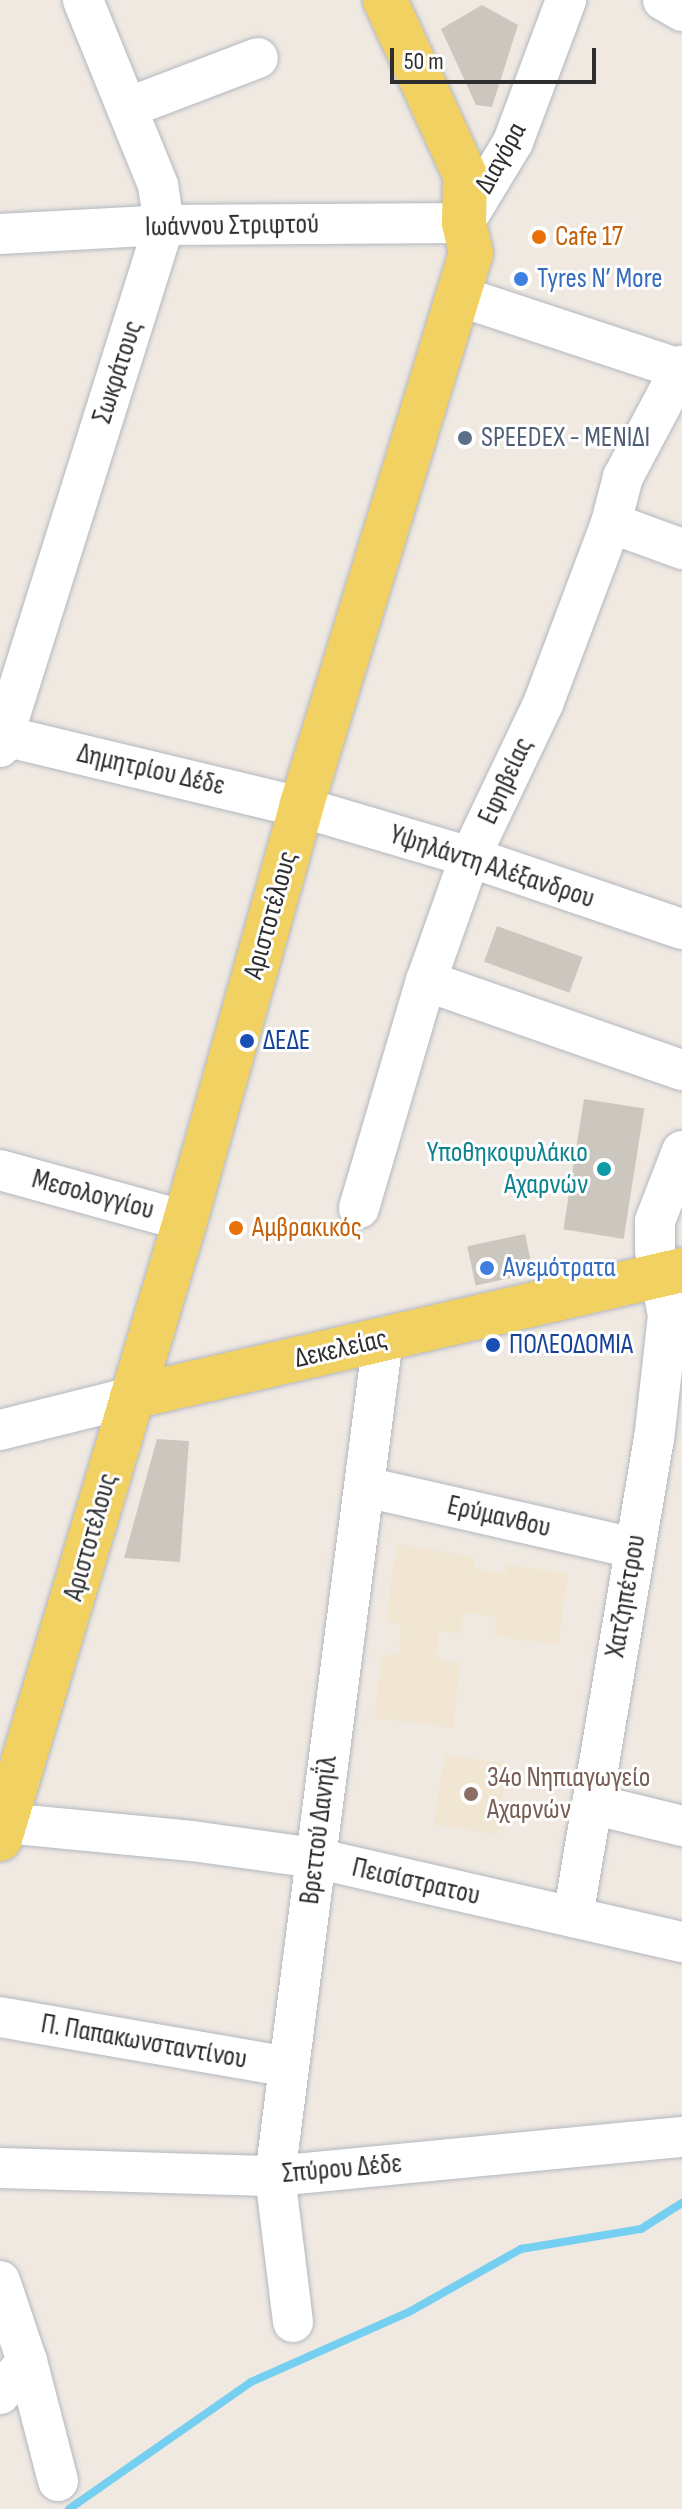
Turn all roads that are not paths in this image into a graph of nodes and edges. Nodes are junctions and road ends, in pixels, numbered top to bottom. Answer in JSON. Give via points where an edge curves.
{"nodes":[{"id":1,"x":83,"y":0,"type":"edge"},
{"id":2,"x":385,"y":0,"type":"edge"},
{"id":3,"x":566,"y":0,"type":"edge"},
{"id":4,"x":663,"y":0,"type":"edge"},
{"id":5,"x":682,"y":11,"type":"edge"},
{"id":6,"x":258,"y":58,"type":"dead end"},
{"id":7,"x":127,"y":108,"type":"junction"},
{"id":8,"x":464,"y":223,"type":"junction"},
{"id":9,"x":164,"y":225,"type":"junction"},
{"id":10,"x":0,"y":234,"type":"edge"},
{"id":11,"x":459,"y":296,"type":"junction"},
{"id":12,"x":681,"y":367,"type":"edge"},
{"id":13,"x":611,"y":523,"type":"junction"},
{"id":14,"x":682,"y":549,"type":"edge"},
{"id":15,"x":1,"y":739,"type":"edge"},
{"id":16,"x":301,"y":807,"type":"junction"},
{"id":17,"x":470,"y":857,"type":"junction"},
{"id":18,"x":682,"y":929,"type":"edge"},
{"id":19,"x":426,"y":981,"type":"junction"},
{"id":20,"x":682,"y":1070,"type":"edge"},
{"id":21,"x":682,"y":1151,"type":"edge"},
{"id":22,"x":0,"y":1170,"type":"edge"},
{"id":23,"x":359,"y":1208,"type":"dead end"},
{"id":24,"x":185,"y":1221,"type":"junction"},
{"id":25,"x":671,"y":1273,"type":"edge"},
{"id":26,"x":383,"y":1339,"type":"junction"},
{"id":27,"x":132,"y":1397,"type":"junction"},
{"id":28,"x":0,"y":1430,"type":"edge"},
{"id":29,"x":668,"y":1444,"type":"edge"},
{"id":30,"x":365,"y":1487,"type":"junction"},
{"id":31,"x":634,"y":1548,"type":"junction"},
{"id":32,"x":592,"y":1804,"type":"junction"},
{"id":33,"x":682,"y":1826,"type":"edge"},
{"id":34,"x":2,"y":1831,"type":"edge"},
{"id":35,"x":315,"y":1858,"type":"junction"},
{"id":36,"x":573,"y":1917,"type":"junction"},
{"id":37,"x":682,"y":1942,"type":"edge"},
{"id":38,"x":0,"y":2017,"type":"edge"},
{"id":39,"x":288,"y":2067,"type":"junction"},
{"id":40,"x":682,"y":2137,"type":"edge"},
{"id":41,"x":0,"y":2168,"type":"edge"},
{"id":42,"x":275,"y":2176,"type":"junction"},
{"id":43,"x":0,"y":2281,"type":"edge"},
{"id":44,"x":293,"y":2322,"type":"dead end"},
{"id":45,"x":27,"y":2361,"type":"junction"},
{"id":46,"x":0,"y":2394,"type":"edge"},
{"id":47,"x":58,"y":2481,"type":"dead end"}],
"edges":[{"from":1,"to":7,"type":"street","name":"Σωκράτους"},
{"from":2,"to":8,"type":"main road","name":"Αριστοτέλους","via":[[465,175]]},
{"from":3,"to":8,"type":"street","name":"Διαγόρα","via":[[513,142]]},
{"from":4,"to":5,"type":"street"},
{"from":6,"to":7,"type":"street"},
{"from":7,"to":9,"type":"street","name":"Σωκράτους","via":[[158,185]]},
{"from":8,"to":9,"type":"street","name":"Ιωάννου Στριφτού"},
{"from":8,"to":11,"type":"main road","name":"Αριστοτέλους","via":[[471,253]]},
{"from":9,"to":10,"type":"street","name":"Ιωάννου Στριφτού"},
{"from":9,"to":15,"type":"street","name":"Σωκράτους"},
{"from":11,"to":12,"type":"street"},
{"from":11,"to":16,"type":"main road","name":"Αριστοτέλους"},
{"from":12,"to":13,"type":"street","name":"Εφηβείας","via":[[623,477]]},
{"from":13,"to":14,"type":"street"},
{"from":13,"to":17,"type":"street","name":"Εφηβείας","via":[[543,704]]},
{"from":15,"to":16,"type":"street","name":"Δημητρίου Δέδε"},
{"from":16,"to":17,"type":"street","name":"Υψηλάντη Αλέξανδρου"},
{"from":16,"to":24,"type":"main road","name":"Αριστοτέλους"},
{"from":17,"to":18,"type":"street","name":"Υψηλάντη Αλέξανδρου"},
{"from":17,"to":19,"type":"street","name":"Εφηβείας"},
{"from":19,"to":20,"type":"street"},
{"from":19,"to":23,"type":"street","name":"Εφηβείας"},
{"from":21,"to":25,"type":"street","name":"Χατζηπέτρου","via":[[655,1221],[655,1250]]},
{"from":22,"to":24,"type":"street","name":"Μεσολογγίου"},
{"from":24,"to":27,"type":"main road","name":"Αριστοτέλους"},
{"from":25,"to":26,"type":"main road","name":"Δεκελείας"},
{"from":25,"to":29,"type":"street","name":"Χατζηπέτρου"},
{"from":26,"to":27,"type":"main road","name":"Δεκελείας"},
{"from":26,"to":30,"type":"street","name":"Βρεττού Δανηΐλ"},
{"from":27,"to":28,"type":"street","name":"Δεκελείας"},
{"from":27,"to":34,"type":"main road","name":"Αριστοτέλους"},
{"from":29,"to":31,"type":"street","name":"Χατζηπέτρου"},
{"from":30,"to":31,"type":"street","name":"Ερύμανθου"},
{"from":30,"to":35,"type":"street","name":"Βρεττού Δανηΐλ"},
{"from":31,"to":32,"type":"street","name":"Χατζηπέτρου"},
{"from":32,"to":33,"type":"street"},
{"from":32,"to":36,"type":"street","name":"Χατζηπέτρου"},
{"from":34,"to":35,"type":"street","name":"Πεισίστρατου","via":[[192,1841]]},
{"from":35,"to":36,"type":"street","name":"Πεισίστρατου"},
{"from":35,"to":39,"type":"street","name":"Βρεττού Δανηΐλ"},
{"from":36,"to":37,"type":"street","name":"Πεισίστρατου"},
{"from":38,"to":39,"type":"street","name":"Π. Παπακωνσταντίνου"},
{"from":39,"to":42,"type":"street","name":"Βρεττού Δανηΐλ"},
{"from":40,"to":42,"type":"street","name":"Σπύρου Δέδε"},
{"from":41,"to":42,"type":"street","name":"Σπύρου Δέδε"},
{"from":42,"to":44,"type":"street","name":"Βρεττού Δανηΐλ"},
{"from":43,"to":45,"type":"street"},
{"from":45,"to":46,"type":"street"},
{"from":45,"to":47,"type":"street"}]}
